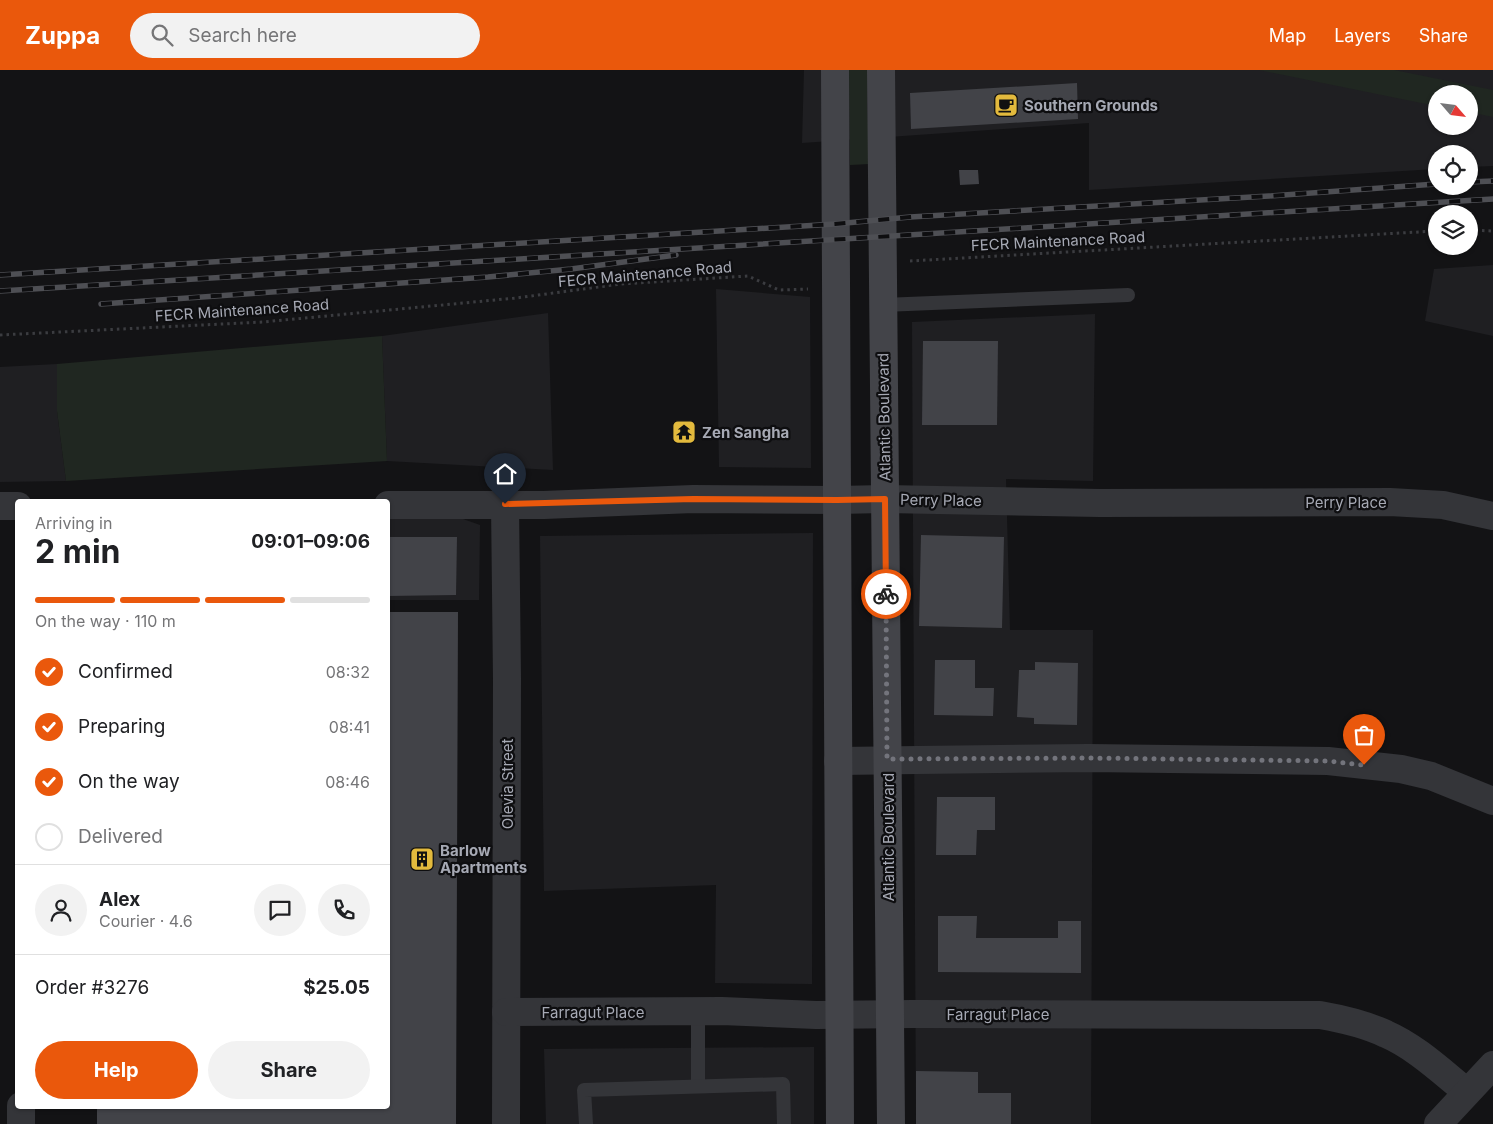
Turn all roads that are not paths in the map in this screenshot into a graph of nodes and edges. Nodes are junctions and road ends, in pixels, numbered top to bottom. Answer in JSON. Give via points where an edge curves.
{"nodes":[{"id":1,"x":835,"y":70,"type":"edge"},
{"id":2,"x":881,"y":70,"type":"edge"},
{"id":3,"x":1128,"y":295,"type":"dead end"},
{"id":4,"x":883,"y":305,"type":"junction"},
{"id":5,"x":885,"y":499,"type":"junction"},
{"id":6,"x":837,"y":500,"type":"junction"},
{"id":7,"x":505,"y":504,"type":"junction"},
{"id":8,"x":390,"y":505,"type":"edge"},
{"id":9,"x":0,"y":506,"type":"edge"},
{"id":10,"x":15,"y":506,"type":"edge"},
{"id":11,"x":1493,"y":516,"type":"edge"},
{"id":12,"x":887,"y":759,"type":"junction"},
{"id":13,"x":838,"y":761,"type":"junction"},
{"id":14,"x":1493,"y":800,"type":"edge"},
{"id":15,"x":698,"y":1011,"type":"junction"},
{"id":16,"x":506,"y":1012,"type":"junction"},
{"id":17,"x":840,"y":1014,"type":"junction"},
{"id":18,"x":890,"y":1014,"type":"junction"},
{"id":19,"x":1493,"y":1065,"type":"edge"},
{"id":20,"x":698,"y":1086,"type":"junction"},
{"id":21,"x":1467,"y":1092,"type":"junction"},
{"id":22,"x":22,"y":1109,"type":"edge"},
{"id":23,"x":21,"y":1124,"type":"edge"},
{"id":24,"x":506,"y":1124,"type":"edge"},
{"id":25,"x":586,"y":1124,"type":"edge"},
{"id":26,"x":784,"y":1124,"type":"edge"},
{"id":27,"x":840,"y":1124,"type":"edge"},
{"id":28,"x":890,"y":1124,"type":"edge"},
{"id":29,"x":1438,"y":1124,"type":"edge"}],
"edges":[{"from":1,"to":6,"type":"main road"},
{"from":2,"to":4,"type":"main road","name":"Atlantic Boulevard"},
{"from":3,"to":4,"type":"lane"},
{"from":4,"to":5,"type":"main road","name":"Atlantic Boulevard"},
{"from":5,"to":6,"type":"street","name":"Perry Place"},
{"from":5,"to":11,"type":"street","name":"Perry Place","via":[[1390,502],[1443,505]]},
{"from":5,"to":12,"type":"main road","name":"Atlantic Boulevard"},
{"from":6,"to":7,"type":"street","name":"Perry Place","via":[[693,499]]},
{"from":6,"to":13,"type":"main road"},
{"from":7,"to":8,"type":"street","name":"Perry Place"},
{"from":7,"to":16,"type":"street","name":"Olevia Street"},
{"from":9,"to":10,"type":"street"},
{"from":12,"to":13,"type":"street"},
{"from":12,"to":14,"type":"street","via":[[1328,761],[1401,769],[1431,776]]},
{"from":12,"to":18,"type":"main road","name":"Atlantic Boulevard"},
{"from":13,"to":17,"type":"main road"},
{"from":15,"to":16,"type":"street","name":"Farragut Place"},
{"from":15,"to":17,"type":"street","name":"Farragut Place"},
{"from":15,"to":20,"type":"lane"},
{"from":16,"to":24,"type":"street","name":"Olevia Street"},
{"from":17,"to":18,"type":"street","name":"Farragut Place"},
{"from":17,"to":27,"type":"main road"},
{"from":18,"to":21,"type":"street","name":"Farragut Place","via":[[1320,1014],[1387,1034],[1407,1045]]},
{"from":18,"to":28,"type":"main road","name":"Atlantic Boulevard"},
{"from":19,"to":21,"type":"street"},
{"from":20,"to":25,"type":"lane","via":[[584,1090]]},
{"from":20,"to":26,"type":"lane","via":[[783,1084]]},
{"from":21,"to":29,"type":"street"},
{"from":22,"to":23,"type":"street"}]}
